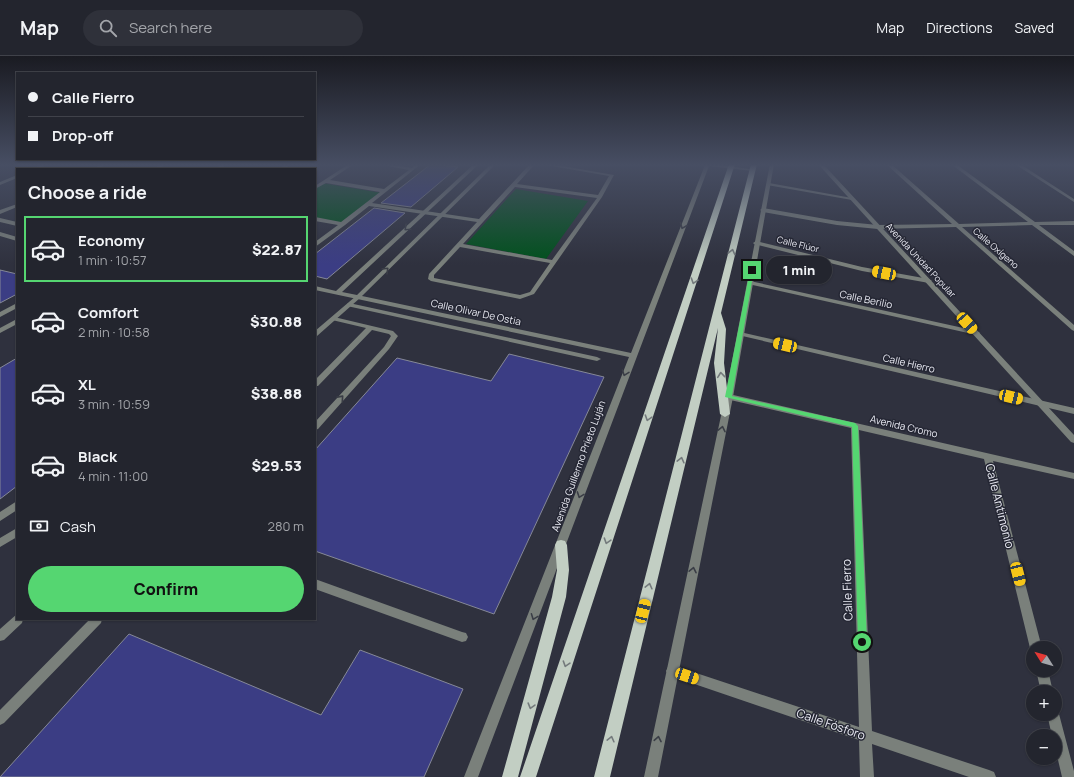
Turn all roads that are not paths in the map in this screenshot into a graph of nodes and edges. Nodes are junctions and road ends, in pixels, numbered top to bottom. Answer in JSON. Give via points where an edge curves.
{"nodes":[{"id":1,"x":377,"y":198,"type":"edge"},
{"id":2,"x":440,"y":198,"type":"edge"},
{"id":3,"x":460,"y":198,"type":"edge"},
{"id":4,"x":502,"y":198,"type":"edge"},
{"id":5,"x":599,"y":198,"type":"edge"},
{"id":6,"x":693,"y":198,"type":"edge"},
{"id":7,"x":723,"y":198,"type":"edge"},
{"id":8,"x":745,"y":198,"type":"edge"},
{"id":9,"x":766,"y":198,"type":"edge"},
{"id":10,"x":845,"y":198,"type":"edge"},
{"id":11,"x":926,"y":198,"type":"edge"},
{"id":12,"x":998,"y":198,"type":"edge"},
{"id":13,"x":852,"y":199,"type":"joint"},
{"id":14,"x":374,"y":200,"type":"junction"},
{"id":15,"x":368,"y":204,"type":"junction"},
{"id":16,"x":16,"y":205,"type":"edge"},
{"id":17,"x":429,"y":208,"type":"junction"},
{"id":18,"x":763,"y":210,"type":"junction"},
{"id":19,"x":447,"y":211,"type":"junction"},
{"id":20,"x":0,"y":212,"type":"edge"},
{"id":21,"x":424,"y":213,"type":"junction"},
{"id":22,"x":442,"y":216,"type":"junction"},
{"id":23,"x":316,"y":219,"type":"edge"},
{"id":24,"x":482,"y":219,"type":"junction"},
{"id":25,"x":0,"y":220,"type":"edge"},
{"id":26,"x":1074,"y":223,"type":"edge"},
{"id":27,"x":16,"y":224,"type":"edge"},
{"id":28,"x":343,"y":224,"type":"junction"},
{"id":29,"x":1034,"y":224,"type":"junction"},
{"id":30,"x":957,"y":225,"type":"junction"},
{"id":31,"x":878,"y":227,"type":"junction"},
{"id":32,"x":0,"y":234,"type":"edge"},
{"id":33,"x":16,"y":238,"type":"edge"},
{"id":34,"x":756,"y":243,"type":"junction"},
{"id":35,"x":316,"y":244,"type":"edge"},
{"id":36,"x":459,"y":244,"type":"junction"},
{"id":37,"x":1074,"y":254,"type":"edge"},
{"id":38,"x":554,"y":262,"type":"junction"},
{"id":39,"x":929,"y":281,"type":"junction"},
{"id":40,"x":750,"y":283,"type":"junction"},
{"id":41,"x":316,"y":288,"type":"edge"},
{"id":42,"x":337,"y":293,"type":"junction"},
{"id":43,"x":358,"y":297,"type":"junction"},
{"id":44,"x":349,"y":305,"type":"junction"},
{"id":45,"x":16,"y":306,"type":"edge"},
{"id":46,"x":716,"y":313,"type":"junction"},
{"id":47,"x":0,"y":315,"type":"edge"},
{"id":48,"x":334,"y":319,"type":"junction"},
{"id":49,"x":15,"y":322,"type":"dead end"},
{"id":50,"x":371,"y":327,"type":"junction"},
{"id":51,"x":1074,"y":329,"type":"edge"},
{"id":52,"x":0,"y":331,"type":"edge"},
{"id":53,"x":316,"y":334,"type":"edge"},
{"id":54,"x":740,"y":334,"type":"junction"},
{"id":55,"x":977,"y":334,"type":"junction"},
{"id":56,"x":632,"y":355,"type":"junction"},
{"id":57,"x":597,"y":359,"type":"dead end"},
{"id":58,"x":316,"y":383,"type":"edge"},
{"id":59,"x":729,"y":397,"type":"junction"},
{"id":60,"x":1041,"y":404,"type":"junction"},
{"id":61,"x":1074,"y":410,"type":"edge"},
{"id":62,"x":725,"y":414,"type":"junction"},
{"id":63,"x":316,"y":426,"type":"edge"},
{"id":64,"x":855,"y":426,"type":"junction"},
{"id":65,"x":1074,"y":440,"type":"edge"},
{"id":66,"x":988,"y":457,"type":"junction"},
{"id":67,"x":1074,"y":476,"type":"edge"},
{"id":68,"x":16,"y":506,"type":"edge"},
{"id":69,"x":0,"y":516,"type":"edge"},
{"id":70,"x":16,"y":533,"type":"edge"},
{"id":71,"x":0,"y":543,"type":"edge"},
{"id":72,"x":561,"y":545,"type":"junction"},
{"id":73,"x":316,"y":584,"type":"edge"},
{"id":74,"x":17,"y":620,"type":"edge"},
{"id":75,"x":96,"y":620,"type":"edge"},
{"id":76,"x":0,"y":636,"type":"edge"},
{"id":77,"x":462,"y":637,"type":"dead end"},
{"id":78,"x":1034,"y":641,"type":"edge"},
{"id":79,"x":672,"y":671,"type":"junction"},
{"id":80,"x":0,"y":719,"type":"edge"},
{"id":81,"x":1055,"y":721,"type":"edge"},
{"id":82,"x":865,"y":736,"type":"junction"},
{"id":83,"x":472,"y":777,"type":"edge"},
{"id":84,"x":510,"y":777,"type":"edge"},
{"id":85,"x":528,"y":777,"type":"edge"},
{"id":86,"x":602,"y":777,"type":"edge"},
{"id":87,"x":651,"y":777,"type":"edge"},
{"id":88,"x":867,"y":777,"type":"edge"},
{"id":89,"x":990,"y":777,"type":"edge"},
{"id":90,"x":1069,"y":777,"type":"edge"}],
"edges":[{"from":1,"to":14,"type":"street"},
{"from":2,"to":17,"type":"street"},
{"from":3,"to":19,"type":"street"},
{"from":4,"to":24,"type":"street"},
{"from":5,"to":38,"type":"street"},
{"from":6,"to":56,"type":"street","name":"Avenida Guillermo Prieto Luján","one_way":true},
{"from":7,"to":85,"type":"main road","one_way":true},
{"from":46,"to":8,"type":"main road","one_way":true},
{"from":9,"to":18,"type":"street"},
{"from":10,"to":13,"type":"street"},
{"from":11,"to":30,"type":"street","name":"Calle Oxígeno"},
{"from":12,"to":29,"type":"street"},
{"from":13,"to":31,"type":"street","name":"Avenida Unidad Popular"},
{"from":14,"to":15,"type":"street"},
{"from":14,"to":17,"type":"street"},
{"from":15,"to":21,"type":"street"},
{"from":15,"to":28,"type":"street"},
{"from":16,"to":20,"type":"street"},
{"from":17,"to":19,"type":"street"},
{"from":17,"to":21,"type":"street"},
{"from":18,"to":31,"type":"street","via":[[837,223]]},
{"from":18,"to":34,"type":"street"},
{"from":19,"to":22,"type":"street"},
{"from":19,"to":24,"type":"street"},
{"from":21,"to":22,"type":"street"},
{"from":21,"to":42,"type":"street","one_way":true},
{"from":22,"to":24,"type":"street"},
{"from":43,"to":22,"type":"street","one_way":true},
{"from":23,"to":28,"type":"street"},
{"from":24,"to":36,"type":"street"},
{"from":25,"to":27,"type":"street"},
{"from":26,"to":29,"type":"street"},
{"from":28,"to":35,"type":"street"},
{"from":29,"to":30,"type":"street"},
{"from":29,"to":37,"type":"street"},
{"from":30,"to":31,"type":"street"},
{"from":30,"to":51,"type":"street","name":"Calle Oxígeno"},
{"from":31,"to":39,"type":"street","name":"Avenida Unidad Popular"},
{"from":32,"to":33,"type":"street"},
{"from":34,"to":39,"type":"street","name":"Calle Flúor","via":[[862,269]]},
{"from":34,"to":40,"type":"street"},
{"from":36,"to":38,"type":"street"},
{"from":36,"to":38,"type":"street","via":[[431,275],[432,279],[524,297],[532,293]]},
{"from":39,"to":55,"type":"street","name":"Avenida Unidad Popular"},
{"from":40,"to":54,"type":"street"},
{"from":40,"to":55,"type":"street","name":"Calle Berilio"},
{"from":41,"to":42,"type":"street","name":"Calle Olivar De Ostia"},
{"from":42,"to":43,"type":"street","name":"Calle Olivar De Ostia"},
{"from":43,"to":44,"type":"street"},
{"from":43,"to":56,"type":"street","name":"Calle Olivar De Ostia"},
{"from":44,"to":48,"type":"street"},
{"from":44,"to":57,"type":"street"},
{"from":45,"to":47,"type":"street"},
{"from":62,"to":46,"type":"main road","one_way":true,"via":[[719,363],[722,329]]},
{"from":86,"to":46,"type":"main road","one_way":true},
{"from":48,"to":50,"type":"street"},
{"from":48,"to":53,"type":"street"},
{"from":49,"to":52,"type":"street"},
{"from":50,"to":58,"type":"street"},
{"from":63,"to":50,"type":"street","one_way":true,"via":[[394,339],[391,332]]},
{"from":54,"to":59,"type":"street"},
{"from":54,"to":60,"type":"street","name":"Calle Hierro"},
{"from":55,"to":60,"type":"street","name":"Avenida Unidad Popular"},
{"from":56,"to":72,"type":"street","name":"Avenida Guillermo Prieto Luján","one_way":true},
{"from":59,"to":62,"type":"street"},
{"from":59,"to":64,"type":"street","name":"Avenida Cromo"},
{"from":60,"to":61,"type":"street","name":"Calle Hierro"},
{"from":60,"to":65,"type":"street","name":"Avenida Unidad Popular"},
{"from":79,"to":62,"type":"street","one_way":true},
{"from":64,"to":66,"type":"street","name":"Avenida Cromo"},
{"from":64,"to":82,"type":"street","name":"Calle Fierro"},
{"from":66,"to":67,"type":"street","name":"Avenida Cromo"},
{"from":66,"to":78,"type":"street","name":"Calle Antimonio"},
{"from":68,"to":69,"type":"street"},
{"from":70,"to":71,"type":"street"},
{"from":72,"to":83,"type":"street","name":"Avenida Guillermo Prieto Luján","one_way":true},
{"from":72,"to":84,"type":"main road","one_way":true,"via":[[563,570],[559,597]]},
{"from":73,"to":77,"type":"street"},
{"from":74,"to":76,"type":"street"},
{"from":75,"to":80,"type":"street"},
{"from":79,"to":82,"type":"street","name":"Calle Fósforo"},
{"from":87,"to":79,"type":"street","one_way":true},
{"from":81,"to":90,"type":"street"},
{"from":82,"to":88,"type":"street","name":"Calle Fierro"},
{"from":82,"to":89,"type":"street","name":"Calle Fósforo"}]}
